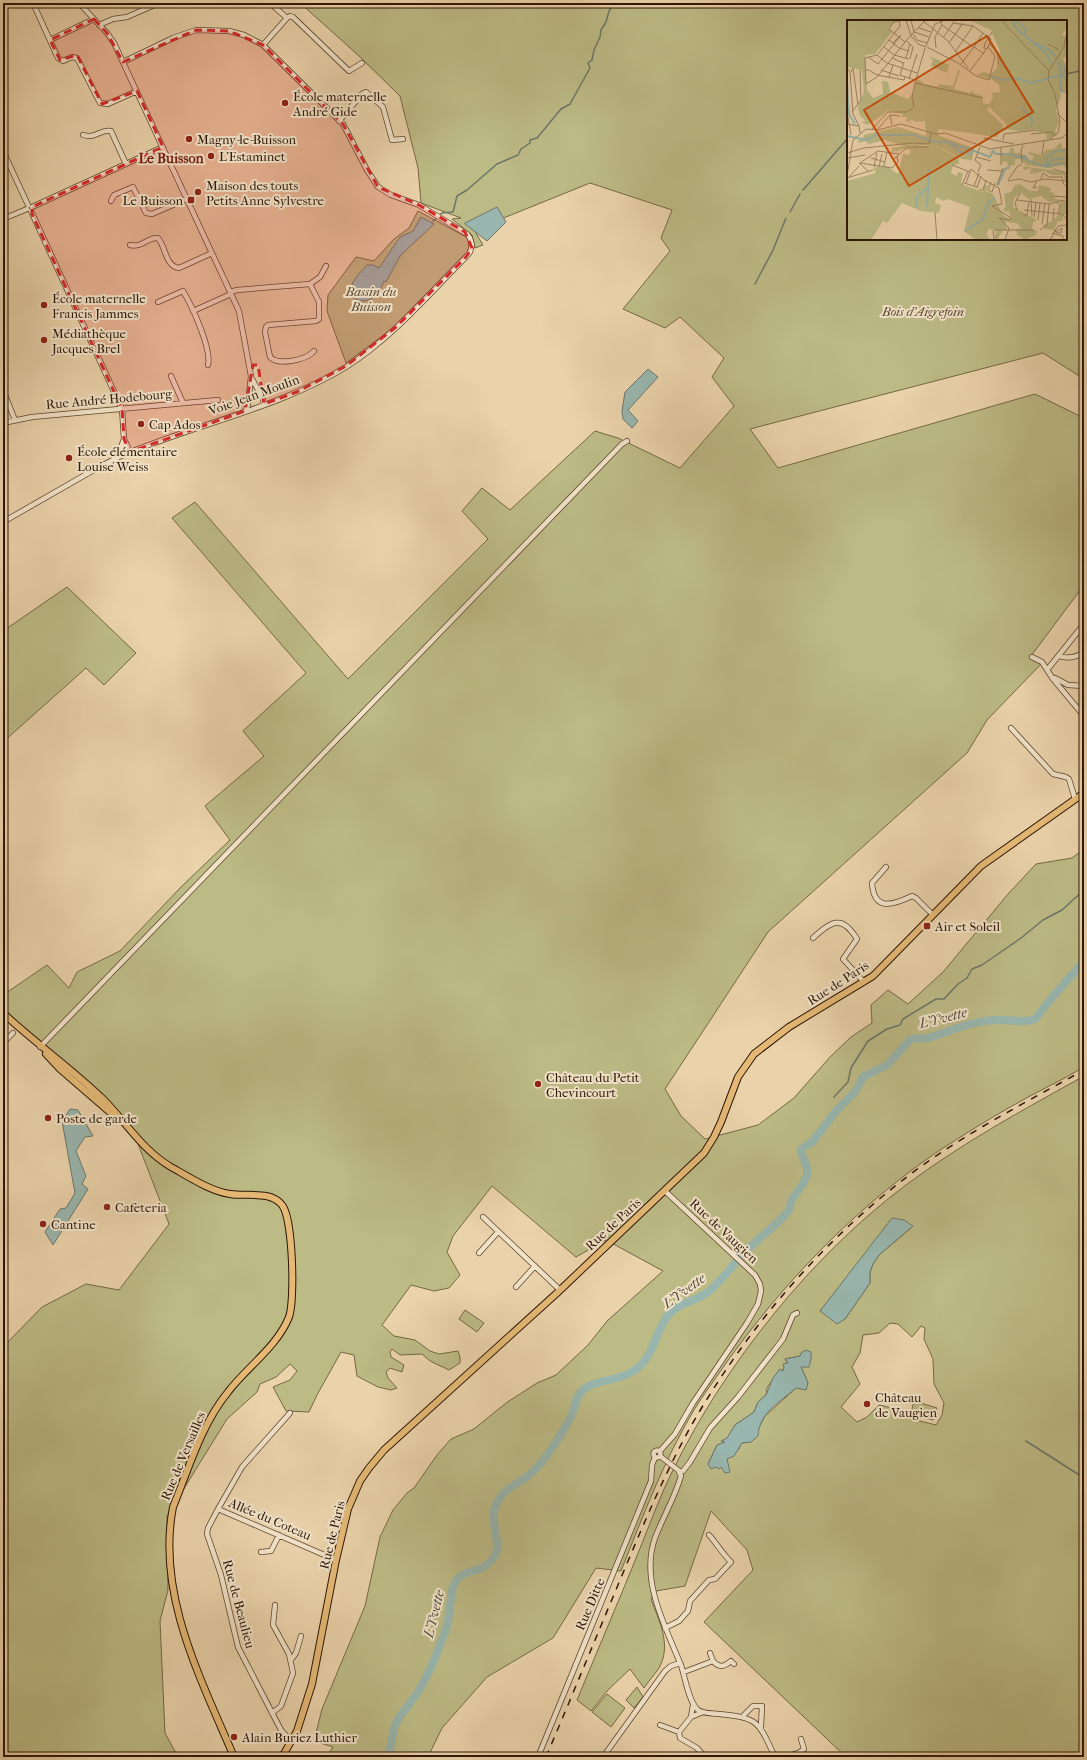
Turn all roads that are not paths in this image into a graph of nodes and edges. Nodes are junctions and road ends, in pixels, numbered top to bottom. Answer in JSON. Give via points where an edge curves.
{"nodes":[{"id":1,"x":33,"y":3,"type":"edge"},
{"id":2,"x":79,"y":3,"type":"edge"},
{"id":3,"x":159,"y":3,"type":"edge"},
{"id":4,"x":270,"y":3,"type":"edge"},
{"id":5,"x":287,"y":18,"type":"junction"},
{"id":6,"x":94,"y":19,"type":"junction"},
{"id":7,"x":99,"y":25,"type":"junction"},
{"id":8,"x":50,"y":40,"type":"junction"},
{"id":9,"x":263,"y":45,"type":"junction"},
{"id":10,"x":123,"y":62,"type":"junction"},
{"id":11,"x":362,"y":63,"type":"dead end"},
{"id":12,"x":137,"y":91,"type":"junction"},
{"id":13,"x":340,"y":121,"type":"junction"},
{"id":14,"x":83,"y":135,"type":"dead end"},
{"id":15,"x":403,"y":139,"type":"dead end"},
{"id":16,"x":164,"y":147,"type":"junction"},
{"id":17,"x":3,"y":151,"type":"edge"},
{"id":18,"x":126,"y":164,"type":"junction"},
{"id":19,"x":187,"y":199,"type":"junction"},
{"id":20,"x":111,"y":201,"type":"dead end"},
{"id":21,"x":29,"y":208,"type":"junction"},
{"id":22,"x":3,"y":219,"type":"edge"},
{"id":23,"x":130,"y":245,"type":"dead end"},
{"id":24,"x":212,"y":253,"type":"junction"},
{"id":25,"x":326,"y":266,"type":"dead end"},
{"id":26,"x":310,"y":284,"type":"junction"},
{"id":27,"x":230,"y":293,"type":"junction"},
{"id":28,"x":158,"y":302,"type":"dead end"},
{"id":29,"x":193,"y":311,"type":"junction"},
{"id":30,"x":314,"y":351,"type":"dead end"},
{"id":31,"x":208,"y":365,"type":"dead end"},
{"id":32,"x":171,"y":376,"type":"dead end"},
{"id":33,"x":250,"y":376,"type":"junction"},
{"id":34,"x":3,"y":390,"type":"edge"},
{"id":35,"x":218,"y":400,"type":"dead end"},
{"id":36,"x":183,"y":403,"type":"junction"},
{"id":37,"x":264,"y":404,"type":"junction"},
{"id":38,"x":122,"y":409,"type":"junction"},
{"id":39,"x":245,"y":411,"type":"junction"},
{"id":40,"x":15,"y":420,"type":"junction"},
{"id":41,"x":3,"y":423,"type":"edge"},
{"id":42,"x":124,"y":439,"type":"junction"},
{"id":43,"x":627,"y":441,"type":"dead end"},
{"id":44,"x":130,"y":452,"type":"junction"},
{"id":45,"x":121,"y":456,"type":"junction"},
{"id":46,"x":3,"y":522,"type":"edge"},
{"id":47,"x":1084,"y":624,"type":"edge"},
{"id":48,"x":1084,"y":653,"type":"edge"},
{"id":49,"x":1059,"y":656,"type":"junction"},
{"id":50,"x":1032,"y":657,"type":"dead end"},
{"id":51,"x":1049,"y":670,"type":"junction"},
{"id":52,"x":1084,"y":686,"type":"edge"},
{"id":53,"x":1084,"y":716,"type":"edge"},
{"id":54,"x":1011,"y":728,"type":"dead end"},
{"id":55,"x":1084,"y":793,"type":"edge"},
{"id":56,"x":1076,"y":799,"type":"junction"},
{"id":57,"x":886,"y":867,"type":"dead end"},
{"id":58,"x":933,"y":915,"type":"junction"},
{"id":59,"x":813,"y":938,"type":"dead end"},
{"id":60,"x":864,"y":982,"type":"junction"},
{"id":61,"x":3,"y":1013,"type":"edge"},
{"id":62,"x":13,"y":1034,"type":"dead end"},
{"id":63,"x":3,"y":1043,"type":"edge"},
{"id":64,"x":40,"y":1047,"type":"junction"},
{"id":65,"x":665,"y":1191,"type":"junction"},
{"id":66,"x":483,"y":1217,"type":"dead end"},
{"id":67,"x":498,"y":1232,"type":"junction"},
{"id":68,"x":479,"y":1253,"type":"dead end"},
{"id":69,"x":535,"y":1266,"type":"junction"},
{"id":70,"x":516,"y":1287,"type":"dead end"},
{"id":71,"x":560,"y":1290,"type":"junction"},
{"id":72,"x":797,"y":1313,"type":"dead end"},
{"id":73,"x":290,"y":1413,"type":"dead end"},
{"id":74,"x":658,"y":1455,"type":"junction"},
{"id":75,"x":679,"y":1472,"type":"junction"},
{"id":76,"x":218,"y":1509,"type":"junction"},
{"id":77,"x":279,"y":1535,"type":"junction"},
{"id":78,"x":709,"y":1535,"type":"dead end"},
{"id":79,"x":261,"y":1552,"type":"dead end"},
{"id":80,"x":336,"y":1560,"type":"junction"},
{"id":81,"x":275,"y":1605,"type":"dead end"},
{"id":82,"x":665,"y":1628,"type":"junction"},
{"id":83,"x":301,"y":1636,"type":"dead end"},
{"id":84,"x":710,"y":1653,"type":"dead end"},
{"id":85,"x":291,"y":1660,"type":"junction"},
{"id":86,"x":713,"y":1661,"type":"junction"},
{"id":87,"x":680,"y":1663,"type":"junction"},
{"id":88,"x":734,"y":1664,"type":"dead end"},
{"id":89,"x":684,"y":1672,"type":"junction"},
{"id":90,"x":693,"y":1705,"type":"junction"},
{"id":91,"x":703,"y":1712,"type":"junction"},
{"id":92,"x":272,"y":1713,"type":"junction"},
{"id":93,"x":744,"y":1716,"type":"junction"},
{"id":94,"x":691,"y":1717,"type":"junction"},
{"id":95,"x":660,"y":1725,"type":"dead end"},
{"id":96,"x":761,"y":1728,"type":"junction"},
{"id":97,"x":679,"y":1732,"type":"junction"},
{"id":98,"x":800,"y":1739,"type":"dead end"},
{"id":99,"x":292,"y":1742,"type":"junction"},
{"id":100,"x":233,"y":1755,"type":"edge"},
{"id":101,"x":225,"y":1757,"type":"edge"},
{"id":102,"x":282,"y":1757,"type":"edge"},
{"id":103,"x":538,"y":1757,"type":"edge"},
{"id":104,"x":603,"y":1757,"type":"edge"},
{"id":105,"x":705,"y":1757,"type":"edge"},
{"id":106,"x":776,"y":1757,"type":"edge"},
{"id":107,"x":787,"y":1757,"type":"edge"}],
"edges":[{"from":1,"to":8,"type":"street"},
{"from":2,"to":6,"type":"street"},
{"from":3,"to":7,"type":"street"},
{"from":4,"to":5,"type":"street"},
{"from":5,"to":9,"type":"street"},
{"from":5,"to":11,"type":"street","via":[[293,17],[349,70]]},
{"from":6,"to":7,"type":"street"},
{"from":6,"to":8,"type":"street"},
{"from":7,"to":10,"type":"street","via":[[114,44]]},
{"from":8,"to":12,"type":"street","via":[[60,60],[77,58],[100,103],[108,104]]},
{"from":9,"to":10,"type":"street","via":[[244,35],[229,31],[196,30]]},
{"from":9,"to":13,"type":"street"},
{"from":10,"to":12,"type":"street"},
{"from":12,"to":16,"type":"street"},
{"from":13,"to":15,"type":"street","via":[[366,92],[383,107],[392,140]]},
{"from":13,"to":37,"type":"street","name":"Voie Jean Moulin","via":[[378,187],[391,195],[419,205],[465,232],[470,238],[472,248],[469,254],[371,349],[314,384]]},
{"from":14,"to":18,"type":"street","via":[[90,137],[111,131]]},
{"from":16,"to":18,"type":"street"},
{"from":16,"to":19,"type":"street"},
{"from":17,"to":21,"type":"street"},
{"from":18,"to":21,"type":"street"},
{"from":19,"to":20,"type":"street","via":[[152,214],[144,210],[133,187],[114,195]]},
{"from":19,"to":24,"type":"street"},
{"from":21,"to":22,"type":"street"},
{"from":21,"to":38,"type":"street"},
{"from":23,"to":24,"type":"street","via":[[138,246],[158,238],[170,262],[179,268]]},
{"from":24,"to":27,"type":"street"},
{"from":25,"to":26,"type":"street","via":[[320,277]]},
{"from":26,"to":27,"type":"street","via":[[237,290]]},
{"from":26,"to":30,"type":"street","via":[[318,302],[319,319],[268,325],[265,332],[270,357],[276,361],[302,359]]},
{"from":27,"to":29,"type":"street"},
{"from":27,"to":33,"type":"street","via":[[242,323]]},
{"from":28,"to":29,"type":"street","via":[[183,291]]},
{"from":29,"to":31,"type":"street","via":[[202,332]]},
{"from":32,"to":36,"type":"street"},
{"from":33,"to":37,"type":"street"},
{"from":33,"to":39,"type":"street","via":[[248,405]]},
{"from":34,"to":40,"type":"street"},
{"from":35,"to":36,"type":"street","name":"Rue André Hodebourg"},
{"from":36,"to":38,"type":"street","name":"Rue André Hodebourg"},
{"from":37,"to":39,"type":"street","name":"Voie Jean Moulin"},
{"from":38,"to":40,"type":"street","name":"Rue André Hodebourg"},
{"from":38,"to":42,"type":"street"},
{"from":39,"to":44,"type":"street","name":"Voie Jean Moulin"},
{"from":40,"to":41,"type":"street","name":"Rue André Hodebourg"},
{"from":42,"to":44,"type":"street"},
{"from":42,"to":45,"type":"street"},
{"from":43,"to":64,"type":"street"},
{"from":44,"to":45,"type":"street","name":"Voie Jean Moulin"},
{"from":45,"to":46,"type":"street","name":"Voie Jean Moulin"},
{"from":47,"to":49,"type":"street"},
{"from":48,"to":49,"type":"street","via":[[1064,658]]},
{"from":49,"to":51,"type":"street"},
{"from":50,"to":51,"type":"street","via":[[1042,662]]},
{"from":51,"to":52,"type":"street","via":[[1068,685]]},
{"from":51,"to":53,"type":"street"},
{"from":54,"to":56,"type":"street","via":[[1053,774],[1069,779]]},
{"from":55,"to":56,"type":"main road","name":"Rue de Paris"},
{"from":56,"to":58,"type":"main road","name":"Rue de Paris","via":[[981,866]]},
{"from":57,"to":58,"type":"street","via":[[872,883],[876,898],[889,905],[912,896]]},
{"from":58,"to":60,"type":"main road","name":"Rue de Paris","via":[[886,964]]},
{"from":59,"to":60,"type":"street","via":[[832,923],[840,923],[850,928],[856,939],[843,959]]},
{"from":60,"to":65,"type":"main road","name":"Rue de Paris","via":[[789,1027],[754,1054],[738,1077],[721,1122],[704,1153]]},
{"from":61,"to":64,"type":"main road"},
{"from":62,"to":63,"type":"street"},
{"from":64,"to":100,"type":"main road","name":"Rue de Versailles","via":[[102,1099],[157,1158],[219,1192],[274,1198],[283,1206],[288,1217],[292,1307],[283,1330],[228,1392],[210,1417],[173,1507],[171,1520],[169,1556],[173,1592],[190,1653]]},
{"from":65,"to":71,"type":"main road","name":"Rue de Paris"},
{"from":65,"to":74,"type":"street","name":"Rue de Vaugien","via":[[755,1275],[761,1291],[758,1304],[747,1324],[675,1434]]},
{"from":66,"to":67,"type":"street"},
{"from":67,"to":68,"type":"street"},
{"from":67,"to":69,"type":"street"},
{"from":69,"to":70,"type":"street"},
{"from":69,"to":71,"type":"street"},
{"from":71,"to":80,"type":"main road","name":"Rue de Paris","via":[[376,1459],[353,1496]]},
{"from":72,"to":75,"type":"street","via":[[793,1315],[783,1339],[710,1428],[685,1469]]},
{"from":73,"to":76,"type":"street","name":"Allée du Coteau","via":[[242,1467]]},
{"from":74,"to":75,"type":"street"},
{"from":74,"to":103,"type":"street","name":"Rue Ditte","via":[[652,1465],[651,1482]]},
{"from":75,"to":82,"type":"street","via":[[680,1479],[654,1539],[650,1561],[652,1584]]},
{"from":76,"to":77,"type":"street","name":"Allée du Coteau"},
{"from":76,"to":92,"type":"street","name":"Rue de Beaulieu","via":[[207,1534],[222,1575],[238,1647]]},
{"from":77,"to":79,"type":"street","via":[[271,1551]]},
{"from":77,"to":80,"type":"street","name":"Allée du Coteau"},
{"from":78,"to":82,"type":"street","via":[[717,1544],[719,1551],[731,1562],[714,1579],[709,1580],[690,1601],[688,1612],[679,1621]]},
{"from":80,"to":99,"type":"main road","name":"Rue de Paris","via":[[312,1684]]},
{"from":81,"to":85,"type":"street","via":[[273,1625]]},
{"from":82,"to":87,"type":"street"},
{"from":83,"to":85,"type":"street"},
{"from":84,"to":86,"type":"street"},
{"from":85,"to":92,"type":"street","via":[[292,1679],[281,1706]]},
{"from":86,"to":88,"type":"street","via":[[717,1666],[726,1666],[731,1661]]},
{"from":86,"to":89,"type":"street"},
{"from":87,"to":89,"type":"street"},
{"from":87,"to":104,"type":"street","via":[[665,1671]]},
{"from":89,"to":90,"type":"street"},
{"from":90,"to":91,"type":"street"},
{"from":90,"to":94,"type":"street"},
{"from":91,"to":93,"type":"street"},
{"from":91,"to":94,"type":"street"},
{"from":92,"to":99,"type":"street","name":"Rue de Beaulieu","via":[[281,1730]]},
{"from":93,"to":96,"type":"street"},
{"from":93,"to":96,"type":"street","via":[[753,1706],[762,1706]]},
{"from":94,"to":97,"type":"street"},
{"from":95,"to":97,"type":"street"},
{"from":96,"to":106,"type":"street"},
{"from":97,"to":105,"type":"street","via":[[680,1738],[697,1748]]},
{"from":98,"to":107,"type":"street","via":[[804,1749]]},
{"from":99,"to":102,"type":"main road","name":"Rue de Paris"},
{"from":100,"to":101,"type":"street","name":"Rue de Versailles"}]}
